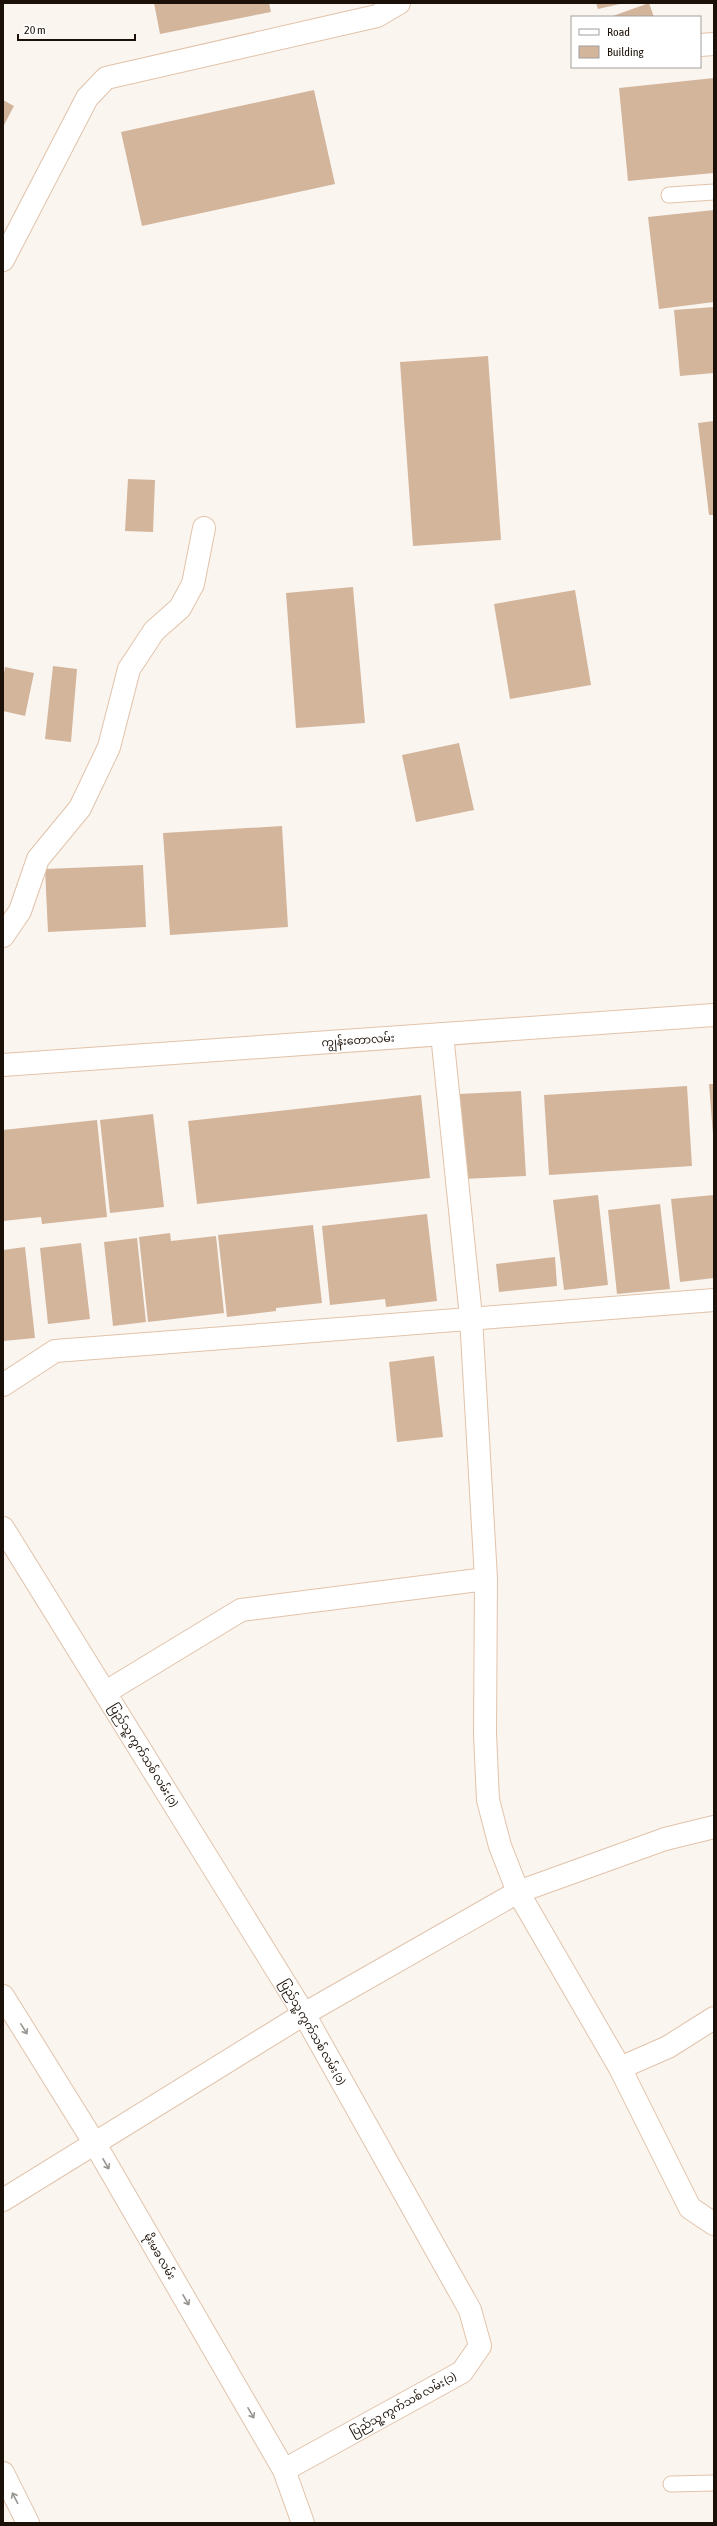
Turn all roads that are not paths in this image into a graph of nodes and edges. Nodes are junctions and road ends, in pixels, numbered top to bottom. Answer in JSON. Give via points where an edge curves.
{"nodes":[{"id":1,"x":398,"y":3,"type":"edge"},
{"id":2,"x":714,"y":44,"type":"edge"},
{"id":3,"x":701,"y":45,"type":"edge"},
{"id":4,"x":714,"y":192,"type":"edge"},
{"id":5,"x":669,"y":195,"type":"dead end"},
{"id":6,"x":3,"y":260,"type":"edge"},
{"id":7,"x":204,"y":528,"type":"dead end"},
{"id":8,"x":3,"y":936,"type":"edge"},
{"id":9,"x":714,"y":1015,"type":"edge"},
{"id":10,"x":442,"y":1034,"type":"junction"},
{"id":11,"x":3,"y":1065,"type":"edge"},
{"id":12,"x":714,"y":1300,"type":"edge"},
{"id":13,"x":471,"y":1317,"type":"junction"},
{"id":14,"x":3,"y":1385,"type":"edge"},
{"id":15,"x":3,"y":1528,"type":"edge"},
{"id":16,"x":486,"y":1579,"type":"junction"},
{"id":17,"x":106,"y":1692,"type":"junction"},
{"id":18,"x":714,"y":1827,"type":"edge"},
{"id":19,"x":518,"y":1892,"type":"junction"},
{"id":20,"x":3,"y":1996,"type":"edge"},
{"id":21,"x":304,"y":2014,"type":"junction"},
{"id":22,"x":714,"y":2018,"type":"edge"},
{"id":23,"x":620,"y":2068,"type":"junction"},
{"id":24,"x":94,"y":2144,"type":"junction"},
{"id":25,"x":3,"y":2200,"type":"edge"},
{"id":26,"x":714,"y":2224,"type":"edge"},
{"id":27,"x":284,"y":2470,"type":"junction"},
{"id":28,"x":3,"y":2473,"type":"edge"},
{"id":29,"x":714,"y":2483,"type":"edge"},
{"id":30,"x":671,"y":2484,"type":"dead end"},
{"id":31,"x":28,"y":2523,"type":"edge"},
{"id":32,"x":303,"y":2523,"type":"edge"}],
"edges":[{"from":1,"to":6,"type":"street","via":[[377,16],[106,78],[87,98]]},
{"from":2,"to":3,"type":"street"},
{"from":4,"to":5,"type":"lane"},
{"from":7,"to":8,"type":"street","via":[[193,584],[180,608],[154,631],[129,669],[109,747],[80,808],[38,859],[20,911]]},
{"from":9,"to":10,"type":"street","name":"ကျွန်းတောလမ်း"},
{"from":10,"to":11,"type":"street","name":"ကျွန်းတောလမ်း"},
{"from":10,"to":13,"type":"street"},
{"from":12,"to":13,"type":"street"},
{"from":13,"to":14,"type":"street","via":[[55,1351]]},
{"from":13,"to":16,"type":"street"},
{"from":15,"to":17,"type":"street","name":"ပြည်သူ့ ကွက်သစ် လမ်း (၁)"},
{"from":16,"to":17,"type":"street","via":[[241,1610]]},
{"from":16,"to":19,"type":"street","via":[[485,1734],[488,1800],[500,1846]]},
{"from":17,"to":21,"type":"street","name":"ပြည်သူ့ ကွက်သစ် လမ်း (၁)"},
{"from":18,"to":19,"type":"street","via":[[665,1839]]},
{"from":19,"to":21,"type":"street"},
{"from":19,"to":23,"type":"street"},
{"from":20,"to":24,"type":"street","name":"မိုးမခ လမ်း","one_way":true},
{"from":21,"to":24,"type":"street"},
{"from":21,"to":27,"type":"street","name":"ပြည်သူ့ ကွက်သစ် လမ်း (၁)","via":[[470,2310],[480,2346],[462,2372]]},
{"from":22,"to":23,"type":"street","via":[[668,2047]]},
{"from":23,"to":26,"type":"street","via":[[690,2208]]},
{"from":24,"to":25,"type":"street"},
{"from":24,"to":27,"type":"street","name":"မိုးမခ လမ်း","one_way":true},
{"from":27,"to":32,"type":"street","name":"မိုးမခ လမ်း"},
{"from":31,"to":28,"type":"street","one_way":true},
{"from":29,"to":30,"type":"lane"}]}
